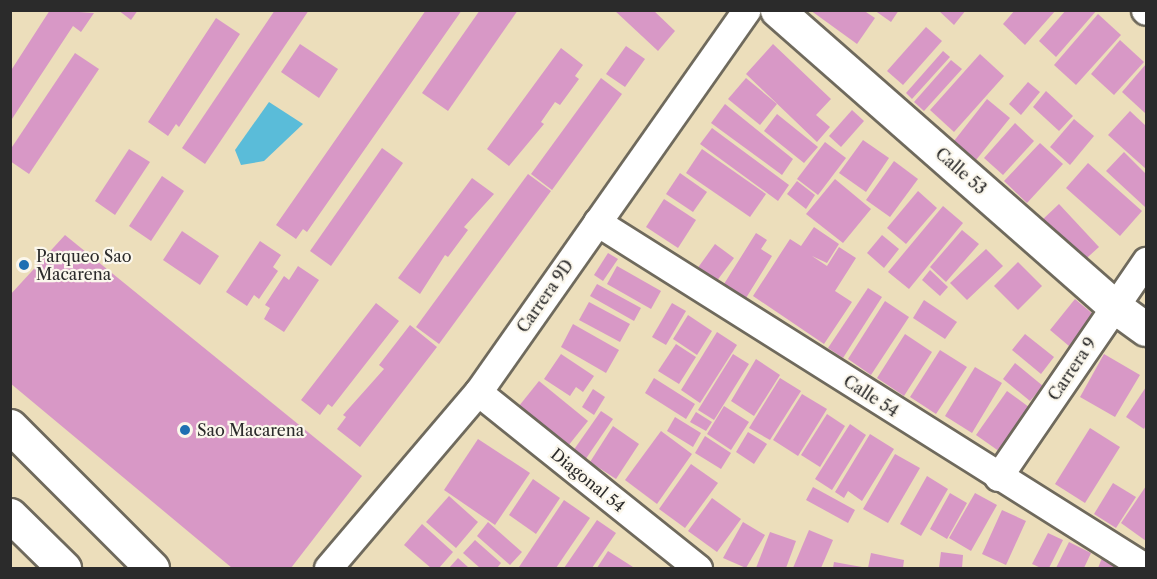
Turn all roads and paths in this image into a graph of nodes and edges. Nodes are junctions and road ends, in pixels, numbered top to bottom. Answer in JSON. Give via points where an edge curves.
{"nodes":[{"id":1,"x":746,"y":10,"type":"edge"},
{"id":2,"x":777,"y":10,"type":"edge"},
{"id":3,"x":597,"y":222,"type":"junction"},
{"id":4,"x":1146,"y":261,"type":"edge"},
{"id":5,"x":1114,"y":306,"type":"junction"},
{"id":6,"x":1146,"y":330,"type":"edge"},
{"id":7,"x":478,"y":392,"type":"junction"},
{"id":8,"x":10,"y":426,"type":"edge"},
{"id":9,"x":998,"y":477,"type":"junction"},
{"id":10,"x":10,"y":515,"type":"edge"},
{"id":11,"x":64,"y":568,"type":"edge"},
{"id":12,"x":152,"y":568,"type":"edge"},
{"id":13,"x":328,"y":568,"type":"edge"},
{"id":14,"x":698,"y":568,"type":"edge"},
{"id":15,"x":1146,"y":568,"type":"edge"}],
"edges":[{"from":1,"to":3,"type":"street","name":"Carrera 9D"},
{"from":2,"to":5,"type":"street","name":"Calle 53"},
{"from":3,"to":7,"type":"street","name":"Carrera 9D"},
{"from":3,"to":9,"type":"street","name":"Calle 54"},
{"from":4,"to":5,"type":"street","name":"Carrera 9"},
{"from":5,"to":6,"type":"street","name":"Calle 53"},
{"from":5,"to":9,"type":"street","name":"Carrera 9"},
{"from":7,"to":13,"type":"street","name":"Carrera 9D"},
{"from":7,"to":14,"type":"street","name":"Diagonal 54"},
{"from":8,"to":12,"type":"street"},
{"from":9,"to":15,"type":"street","name":"Calle 54"},
{"from":10,"to":11,"type":"street"}]}
